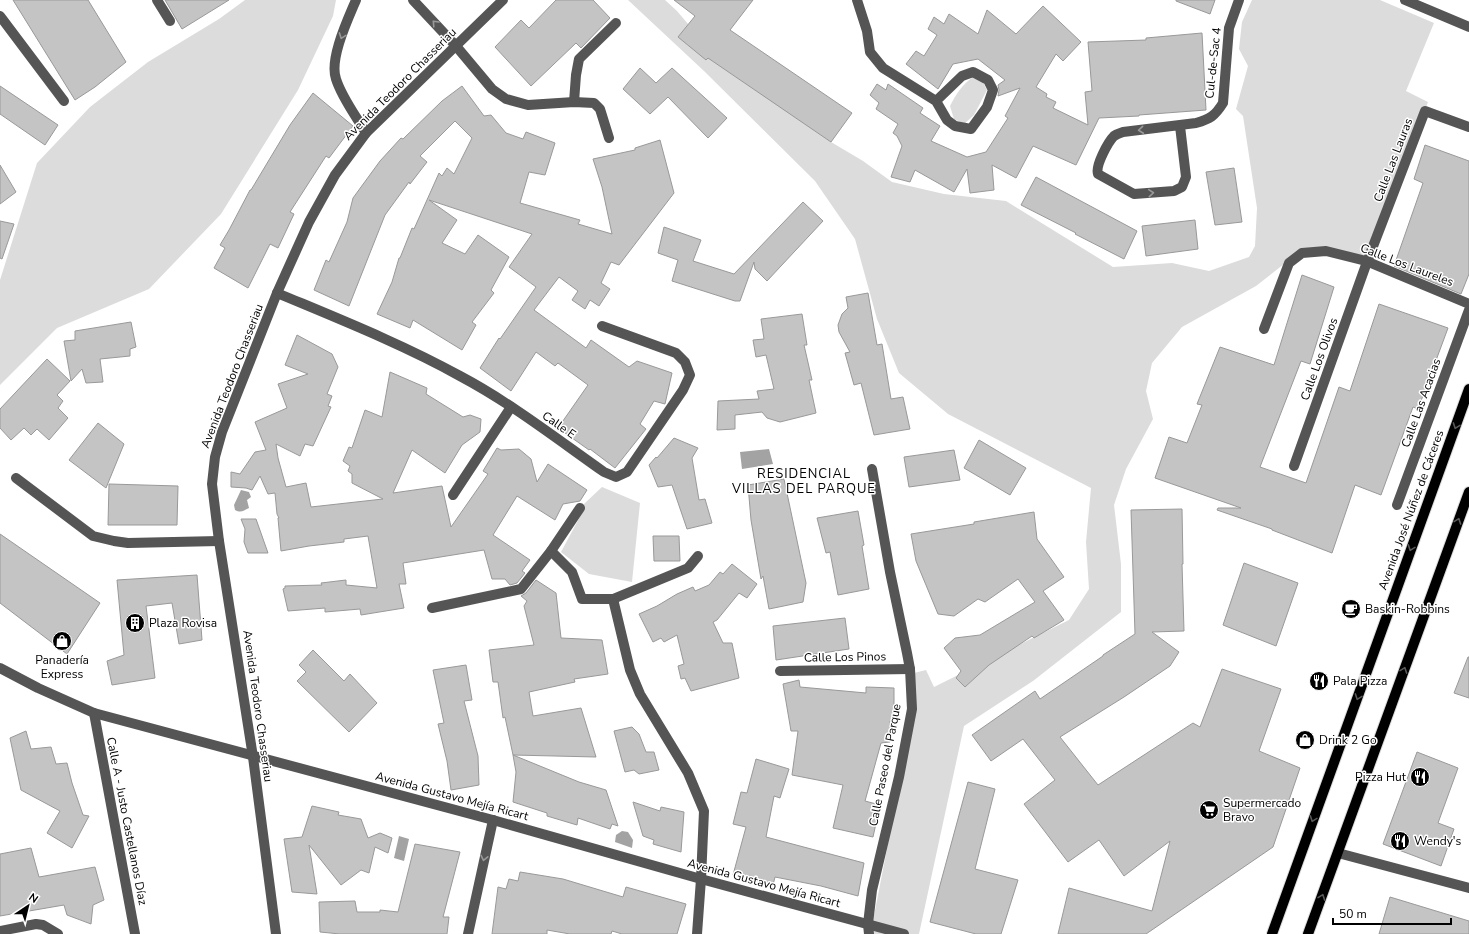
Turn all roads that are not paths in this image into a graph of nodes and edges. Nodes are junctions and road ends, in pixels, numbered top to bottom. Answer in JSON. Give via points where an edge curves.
{"nodes":[{"id":1,"x":157,"y":0,"type":"edge"},
{"id":2,"x":356,"y":0,"type":"edge"},
{"id":3,"x":414,"y":0,"type":"edge"},
{"id":4,"x":503,"y":0,"type":"edge"},
{"id":5,"x":857,"y":0,"type":"edge"},
{"id":6,"x":1239,"y":0,"type":"edge"},
{"id":7,"x":1405,"y":0,"type":"edge"},
{"id":8,"x":1423,"y":3,"type":"edge"},
{"id":9,"x":0,"y":16,"type":"edge"},
{"id":10,"x":170,"y":21,"type":"dead end"},
{"id":11,"x":616,"y":23,"type":"dead end"},
{"id":12,"x":1469,"y":27,"type":"edge"},
{"id":13,"x":456,"y":46,"type":"junction"},
{"id":14,"x":64,"y":101,"type":"dead end"},
{"id":15,"x":936,"y":101,"type":"junction"},
{"id":16,"x":574,"y":102,"type":"junction"},
{"id":17,"x":1180,"y":126,"type":"junction"},
{"id":18,"x":1469,"y":127,"type":"edge"},
{"id":19,"x":366,"y":133,"type":"junction"},
{"id":20,"x":609,"y":138,"type":"dead end"},
{"id":21,"x":1368,"y":262,"type":"junction"},
{"id":22,"x":277,"y":294,"type":"junction"},
{"id":23,"x":1469,"y":304,"type":"edge"},
{"id":24,"x":1469,"y":310,"type":"edge"},
{"id":25,"x":602,"y":326,"type":"dead end"},
{"id":26,"x":1264,"y":329,"type":"dead end"},
{"id":27,"x":1469,"y":389,"type":"edge"},
{"id":28,"x":511,"y":407,"type":"junction"},
{"id":29,"x":1294,"y":466,"type":"dead end"},
{"id":30,"x":872,"y":469,"type":"dead end"},
{"id":31,"x":16,"y":478,"type":"dead end"},
{"id":32,"x":1469,"y":492,"type":"edge"},
{"id":33,"x":453,"y":496,"type":"dead end"},
{"id":34,"x":1397,"y":505,"type":"dead end"},
{"id":35,"x":580,"y":508,"type":"dead end"},
{"id":36,"x":219,"y":541,"type":"junction"},
{"id":37,"x":551,"y":551,"type":"junction"},
{"id":38,"x":698,"y":556,"type":"dead end"},
{"id":39,"x":613,"y":599,"type":"junction"},
{"id":40,"x":432,"y":608,"type":"dead end"},
{"id":41,"x":0,"y":668,"type":"edge"},
{"id":42,"x":910,"y":668,"type":"junction"},
{"id":43,"x":780,"y":672,"type":"dead end"},
{"id":44,"x":94,"y":714,"type":"junction"},
{"id":45,"x":910,"y":741,"type":"dead end"},
{"id":46,"x":252,"y":757,"type":"junction"},
{"id":47,"x":492,"y":820,"type":"junction"},
{"id":48,"x":1338,"y":853,"type":"junction"},
{"id":49,"x":701,"y":880,"type":"junction"},
{"id":50,"x":1469,"y":888,"type":"edge"},
{"id":51,"x":870,"y":928,"type":"edge"},
{"id":52,"x":0,"y":931,"type":"edge"},
{"id":53,"x":58,"y":934,"type":"edge"},
{"id":54,"x":135,"y":934,"type":"edge"},
{"id":55,"x":276,"y":934,"type":"edge"},
{"id":56,"x":468,"y":934,"type":"edge"},
{"id":57,"x":696,"y":934,"type":"edge"},
{"id":58,"x":904,"y":934,"type":"edge"},
{"id":59,"x":1272,"y":934,"type":"edge"},
{"id":60,"x":1308,"y":934,"type":"edge"}],
"edges":[{"from":1,"to":10,"type":"street"},
{"from":2,"to":19,"type":"street","one_way":true,"via":[[336,53],[335,78]]},
{"from":13,"to":3,"type":"street","one_way":true},
{"from":4,"to":13,"type":"street","name":"Avenida Teodoro Chasseriau"},
{"from":5,"to":15,"type":"street","via":[[867,30],[870,52],[883,68]]},
{"from":6,"to":17,"type":"street","name":"Cul-de-Sac 4","via":[[1229,28],[1223,103],[1216,114],[1207,120]]},
{"from":7,"to":8,"type":"street"},
{"from":8,"to":12,"type":"street"},
{"from":9,"to":14,"type":"street"},
{"from":11,"to":16,"type":"street","via":[[579,59]]},
{"from":13,"to":16,"type":"street","via":[[492,89],[506,99],[528,105]]},
{"from":13,"to":19,"type":"street","name":"Avenida Teodoro Chasseriau"},
{"from":15,"to":15,"type":"street","via":[[962,76],[973,72],[988,80],[993,90],[988,106],[971,129],[956,126],[947,120]]},
{"from":16,"to":20,"type":"street","via":[[594,103],[600,109]]},
{"from":17,"to":17,"type":"street","name":"Cul-de-Sac 4","one_way":true,"via":[[1116,134],[1102,157],[1098,174],[1134,194],[1174,191],[1182,187],[1186,177]]},
{"from":18,"to":21,"type":"street","name":"Calle Las Lauras","via":[[1425,111]]},
{"from":19,"to":22,"type":"street","name":"Avenida Teodoro Chasseriau","via":[[321,198]]},
{"from":21,"to":23,"type":"street","name":"Calle Los Laureles"},
{"from":21,"to":26,"type":"street","name":"Calle Los Laureles","via":[[1326,251],[1302,253],[1289,263]]},
{"from":21,"to":29,"type":"street","name":"Calle Los Olivos"},
{"from":22,"to":28,"type":"street","name":"Calle E","via":[[379,336],[461,376]]},
{"from":22,"to":36,"type":"street","name":"Avenida Teodoro Chasseriau","via":[[222,432],[215,457],[212,484]]},
{"from":24,"to":34,"type":"street","name":"Calle Las Acacias"},
{"from":25,"to":28,"type":"street","name":"Calle E","via":[[676,353],[686,362],[690,375],[683,390],[627,472],[616,477],[604,472]]},
{"from":27,"to":59,"type":"main road","name":"Avenida José Núñez de Cáceres","one_way":true},
{"from":28,"to":33,"type":"street"},
{"from":30,"to":42,"type":"street","name":"Calle Paseo del Parque"},
{"from":31,"to":36,"type":"street","via":[[93,536],[128,542]]},
{"from":48,"to":32,"type":"main road","one_way":true},
{"from":35,"to":37,"type":"street"},
{"from":36,"to":46,"type":"street","name":"Avenida Teodoro Chasseriau"},
{"from":37,"to":39,"type":"street","via":[[572,572],[582,599]]},
{"from":37,"to":40,"type":"street","via":[[521,588]]},
{"from":38,"to":39,"type":"street","via":[[688,568]]},
{"from":39,"to":49,"type":"street","via":[[630,670],[640,694],[688,772],[704,811]]},
{"from":41,"to":44,"type":"street","name":"Avenida Gustavo Mejía Ricart"},
{"from":42,"to":43,"type":"street","name":"Calle Los Pinos"},
{"from":42,"to":51,"type":"street","name":"Calle Paseo del Parque","via":[[912,709],[872,890]]},
{"from":44,"to":46,"type":"street","name":"Avenida Gustavo Mejía Ricart"},
{"from":44,"to":54,"type":"street","name":"Calle A - Justo Castellanos Díaz"},
{"from":45,"to":51,"type":"street"},
{"from":46,"to":47,"type":"street","name":"Avenida Gustavo Mejía Ricart"},
{"from":46,"to":55,"type":"street","name":"Avenida Teodoro Chasseriau"},
{"from":47,"to":49,"type":"street","name":"Avenida Gustavo Mejía Ricart"},
{"from":47,"to":56,"type":"street","one_way":true},
{"from":48,"to":50,"type":"street"},
{"from":60,"to":48,"type":"main road","one_way":true},
{"from":49,"to":51,"type":"street","name":"Avenida Gustavo Mejía Ricart"},
{"from":49,"to":57,"type":"street"},
{"from":51,"to":58,"type":"street","name":"Avenida Gustavo Mejía Ricart"},
{"from":52,"to":53,"type":"street","via":[[36,924]]}]}
